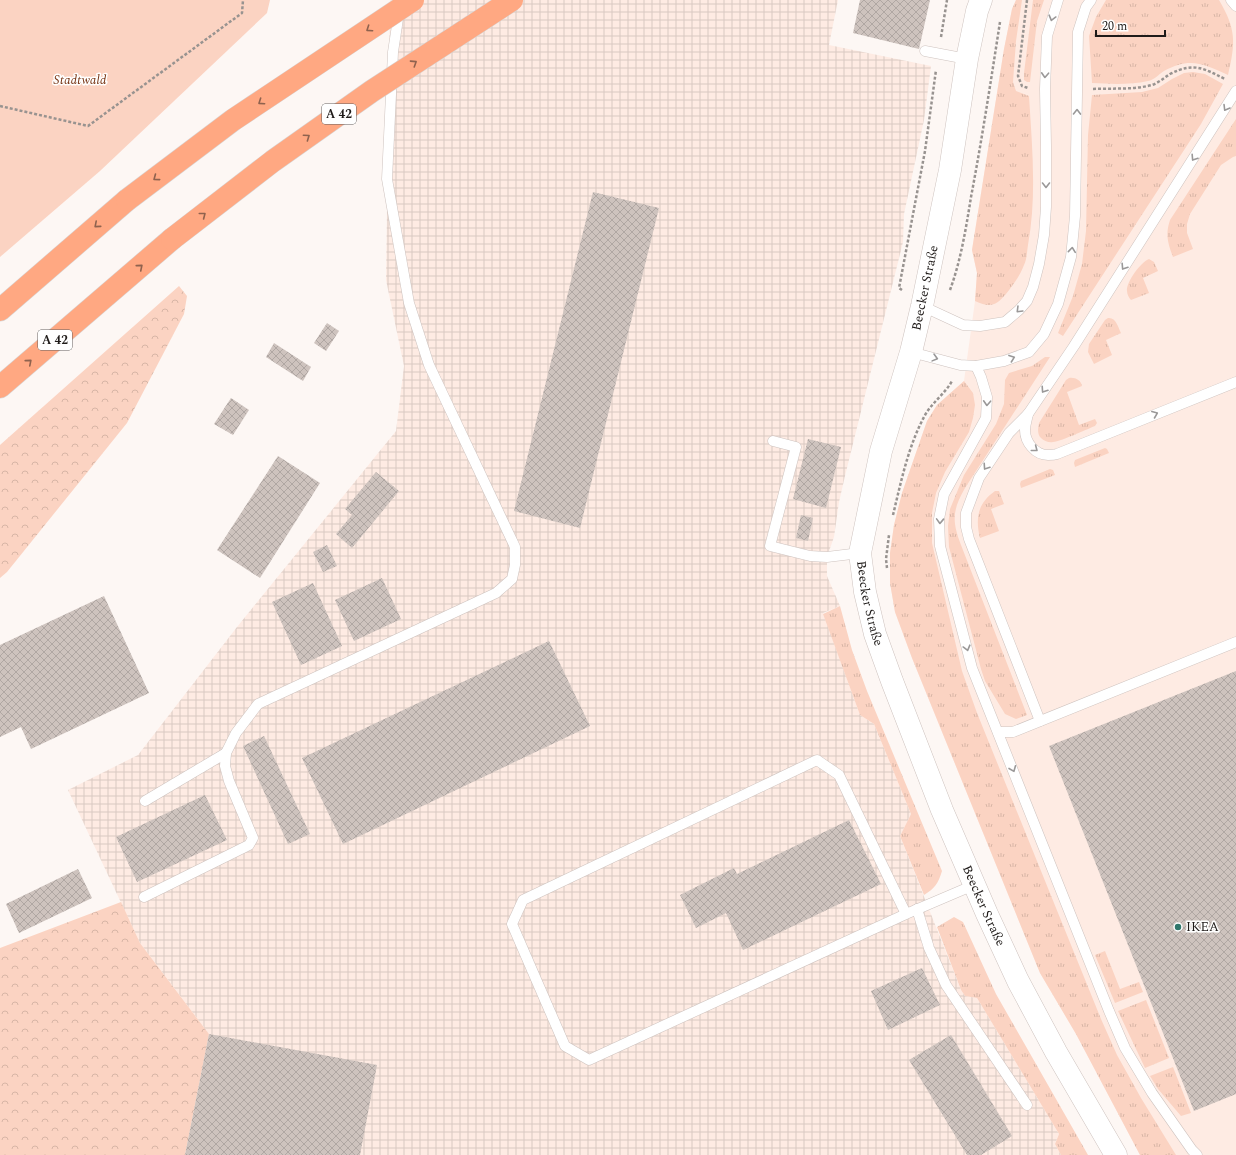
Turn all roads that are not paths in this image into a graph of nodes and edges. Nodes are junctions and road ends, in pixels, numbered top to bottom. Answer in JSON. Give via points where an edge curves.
{"nodes":[{"id":1,"x":400,"y":0,"type":"edge"},
{"id":2,"x":413,"y":0,"type":"edge"},
{"id":3,"x":512,"y":0,"type":"edge"},
{"id":4,"x":1058,"y":0,"type":"edge"},
{"id":5,"x":1091,"y":0,"type":"edge"},
{"id":6,"x":1231,"y":0,"type":"edge"},
{"id":7,"x":979,"y":4,"type":"edge"},
{"id":8,"x":1236,"y":6,"type":"edge"},
{"id":9,"x":925,"y":51,"type":"dead end"},
{"id":10,"x":967,"y":59,"type":"junction"},
{"id":11,"x":1236,"y":91,"type":"edge"},
{"id":12,"x":922,"y":306,"type":"junction"},
{"id":13,"x":0,"y":310,"type":"edge"},
{"id":14,"x":911,"y":352,"type":"junction"},
{"id":15,"x":976,"y":366,"type":"junction"},
{"id":16,"x":1236,"y":382,"type":"edge"},
{"id":17,"x":0,"y":388,"type":"edge"},
{"id":18,"x":1028,"y":414,"type":"junction"},
{"id":19,"x":773,"y":441,"type":"dead end"},
{"id":20,"x":860,"y":553,"type":"junction"},
{"id":21,"x":1236,"y":642,"type":"edge"},
{"id":22,"x":1040,"y":721,"type":"junction"},
{"id":23,"x":998,"y":732,"type":"junction"},
{"id":24,"x":226,"y":753,"type":"junction"},
{"id":25,"x":145,"y":801,"type":"dead end"},
{"id":26,"x":974,"y":885,"type":"junction"},
{"id":27,"x":144,"y":897,"type":"dead end"},
{"id":28,"x":917,"y":909,"type":"junction"},
{"id":29,"x":906,"y":914,"type":"junction"},
{"id":30,"x":1027,"y":1105,"type":"dead end"},
{"id":31,"x":1116,"y":1155,"type":"edge"},
{"id":32,"x":1197,"y":1155,"type":"edge"}],
"edges":[{"from":1,"to":24,"type":"lane","via":[[393,52],[387,179],[409,303],[429,365],[515,547],[512,579],[496,593],[258,704],[236,733]]},
{"from":2,"to":13,"type":"highway","one_way":true,"bridge":true,"via":[[233,120],[127,200]]},
{"from":17,"to":3,"type":"highway","number":"A 42","one_way":true,"bridge":true,"via":[[172,239],[273,161],[372,91]]},
{"from":4,"to":12,"type":"lane","one_way":true,"via":[[1047,36],[1044,235],[1039,264],[1027,301],[1005,322],[980,326],[963,325]]},
{"from":15,"to":5,"type":"lane","one_way":true,"via":[[1004,361],[1028,352],[1044,334],[1058,304],[1071,257],[1075,216],[1078,32]]},
{"from":6,"to":8,"type":"lane"},
{"from":7,"to":10,"type":"street","name":"Beecker Straße"},
{"from":9,"to":10,"type":"lane"},
{"from":10,"to":12,"type":"street","name":"Beecker Straße","via":[[950,170]]},
{"from":11,"to":18,"type":"lane","one_way":true},
{"from":12,"to":14,"type":"street","name":"Beecker Straße"},
{"from":14,"to":15,"type":"lane","one_way":true,"via":[[960,365]]},
{"from":14,"to":20,"type":"street","name":"Beecker Straße","via":[[881,451]]},
{"from":15,"to":23,"type":"lane","one_way":true,"via":[[987,397],[986,418],[944,494],[939,519],[940,546],[972,668]]},
{"from":18,"to":16,"type":"lane","one_way":true,"via":[[1025,429],[1029,445],[1040,453],[1057,454]]},
{"from":18,"to":22,"type":"lane","one_way":true,"via":[[1009,433],[979,478],[966,513],[966,528]]},
{"from":19,"to":20,"type":"lane","via":[[796,447],[770,546],[810,556],[827,557]]},
{"from":20,"to":26,"type":"street","name":"Beecker Straße","via":[[864,592],[875,634],[942,810]]},
{"from":21,"to":22,"type":"lane"},
{"from":22,"to":23,"type":"lane","via":[[1013,732]]},
{"from":23,"to":32,"type":"lane","one_way":true,"via":[[1125,1048],[1152,1092]]},
{"from":24,"to":25,"type":"lane"},
{"from":24,"to":27,"type":"lane","via":[[225,766],[229,781],[253,838],[249,846]]},
{"from":26,"to":28,"type":"lane"},
{"from":26,"to":31,"type":"street","name":"Beecker Straße","via":[[1018,981]]},
{"from":28,"to":29,"type":"lane"},
{"from":28,"to":30,"type":"lane","via":[[929,948],[946,985]]},
{"from":29,"to":29,"type":"lane","via":[[839,775],[817,760],[523,900],[512,924],[565,1046],[589,1060]]}]}
